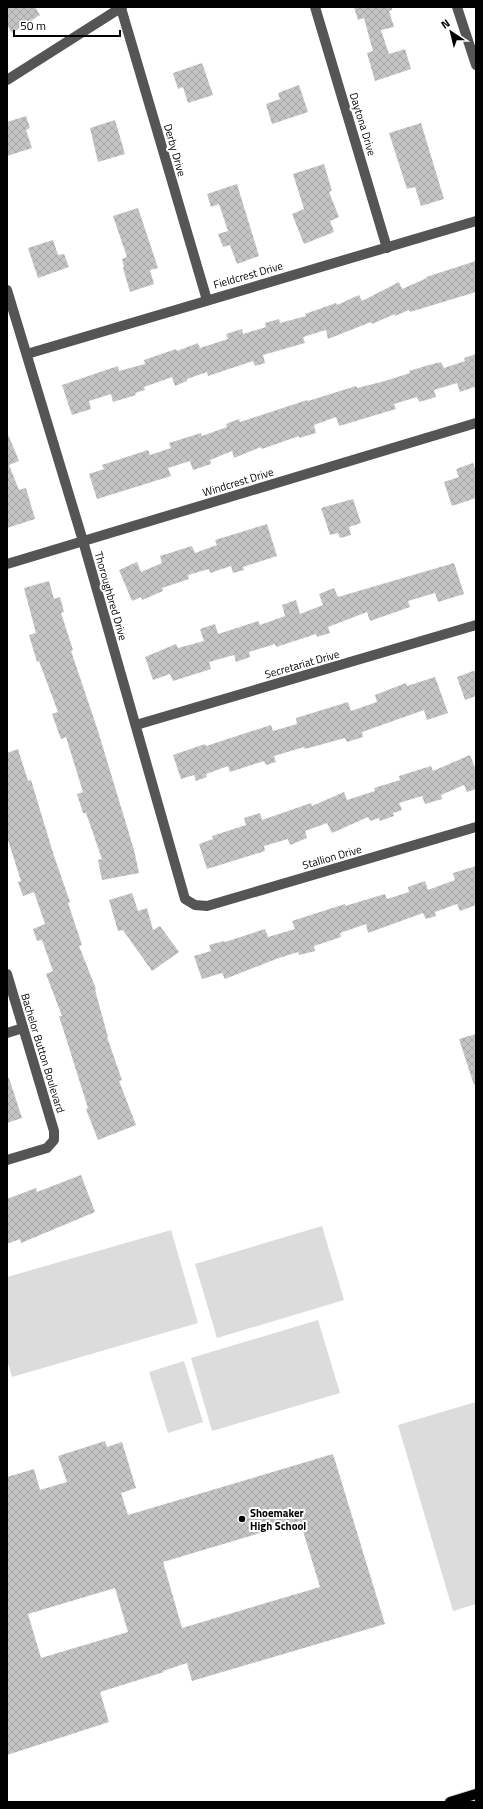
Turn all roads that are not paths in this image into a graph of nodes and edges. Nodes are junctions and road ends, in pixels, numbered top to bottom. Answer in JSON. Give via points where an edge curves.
{"nodes":[{"id":1,"x":121,"y":7,"type":"edge"},
{"id":2,"x":315,"y":7,"type":"edge"},
{"id":3,"x":457,"y":7,"type":"edge"},
{"id":4,"x":476,"y":65,"type":"edge"},
{"id":5,"x":7,"y":80,"type":"edge"},
{"id":6,"x":476,"y":221,"type":"edge"},
{"id":7,"x":387,"y":248,"type":"junction"},
{"id":8,"x":7,"y":290,"type":"edge"},
{"id":9,"x":207,"y":300,"type":"junction"},
{"id":10,"x":27,"y":354,"type":"junction"},
{"id":11,"x":476,"y":423,"type":"edge"},
{"id":12,"x":83,"y":541,"type":"junction"},
{"id":13,"x":7,"y":564,"type":"edge"},
{"id":14,"x":476,"y":625,"type":"edge"},
{"id":15,"x":136,"y":725,"type":"junction"},
{"id":16,"x":476,"y":827,"type":"edge"},
{"id":17,"x":195,"y":905,"type":"joint"},
{"id":18,"x":7,"y":974,"type":"edge"},
{"id":19,"x":23,"y":1028,"type":"junction"},
{"id":20,"x":7,"y":1033,"type":"edge"},
{"id":21,"x":7,"y":1160,"type":"edge"},
{"id":22,"x":476,"y":1794,"type":"edge"},
{"id":23,"x":450,"y":1802,"type":"edge"}],
"edges":[{"from":1,"to":5,"type":"street"},
{"from":1,"to":9,"type":"street","name":"Derby Drive"},
{"from":2,"to":7,"type":"street","name":"Daytona Drive"},
{"from":3,"to":4,"type":"street"},
{"from":6,"to":7,"type":"street","name":"Fieldcrest Drive"},
{"from":7,"to":9,"type":"street","name":"Fieldcrest Drive"},
{"from":8,"to":10,"type":"street","name":"Thoroughbred Drive"},
{"from":9,"to":10,"type":"street","name":"Fieldcrest Drive"},
{"from":10,"to":12,"type":"street","name":"Thoroughbred Drive"},
{"from":11,"to":12,"type":"street","name":"Windcrest Drive"},
{"from":12,"to":13,"type":"street","name":"Windcrest Drive"},
{"from":12,"to":15,"type":"street","name":"Thoroughbred Drive"},
{"from":14,"to":15,"type":"street","name":"Secretariat Drive"},
{"from":15,"to":17,"type":"street","name":"Thoroughbred Drive","via":[[185,899]]},
{"from":16,"to":17,"type":"street","name":"Stallion Drive","via":[[207,906]]},
{"from":18,"to":19,"type":"street","name":"Bachelor Button Boulevard"},
{"from":19,"to":20,"type":"street"},
{"from":19,"to":21,"type":"street","name":"Bachelor Button Boulevard","via":[[54,1131],[54,1140],[46,1148]]},
{"from":22,"to":23,"type":"main road"}]}
